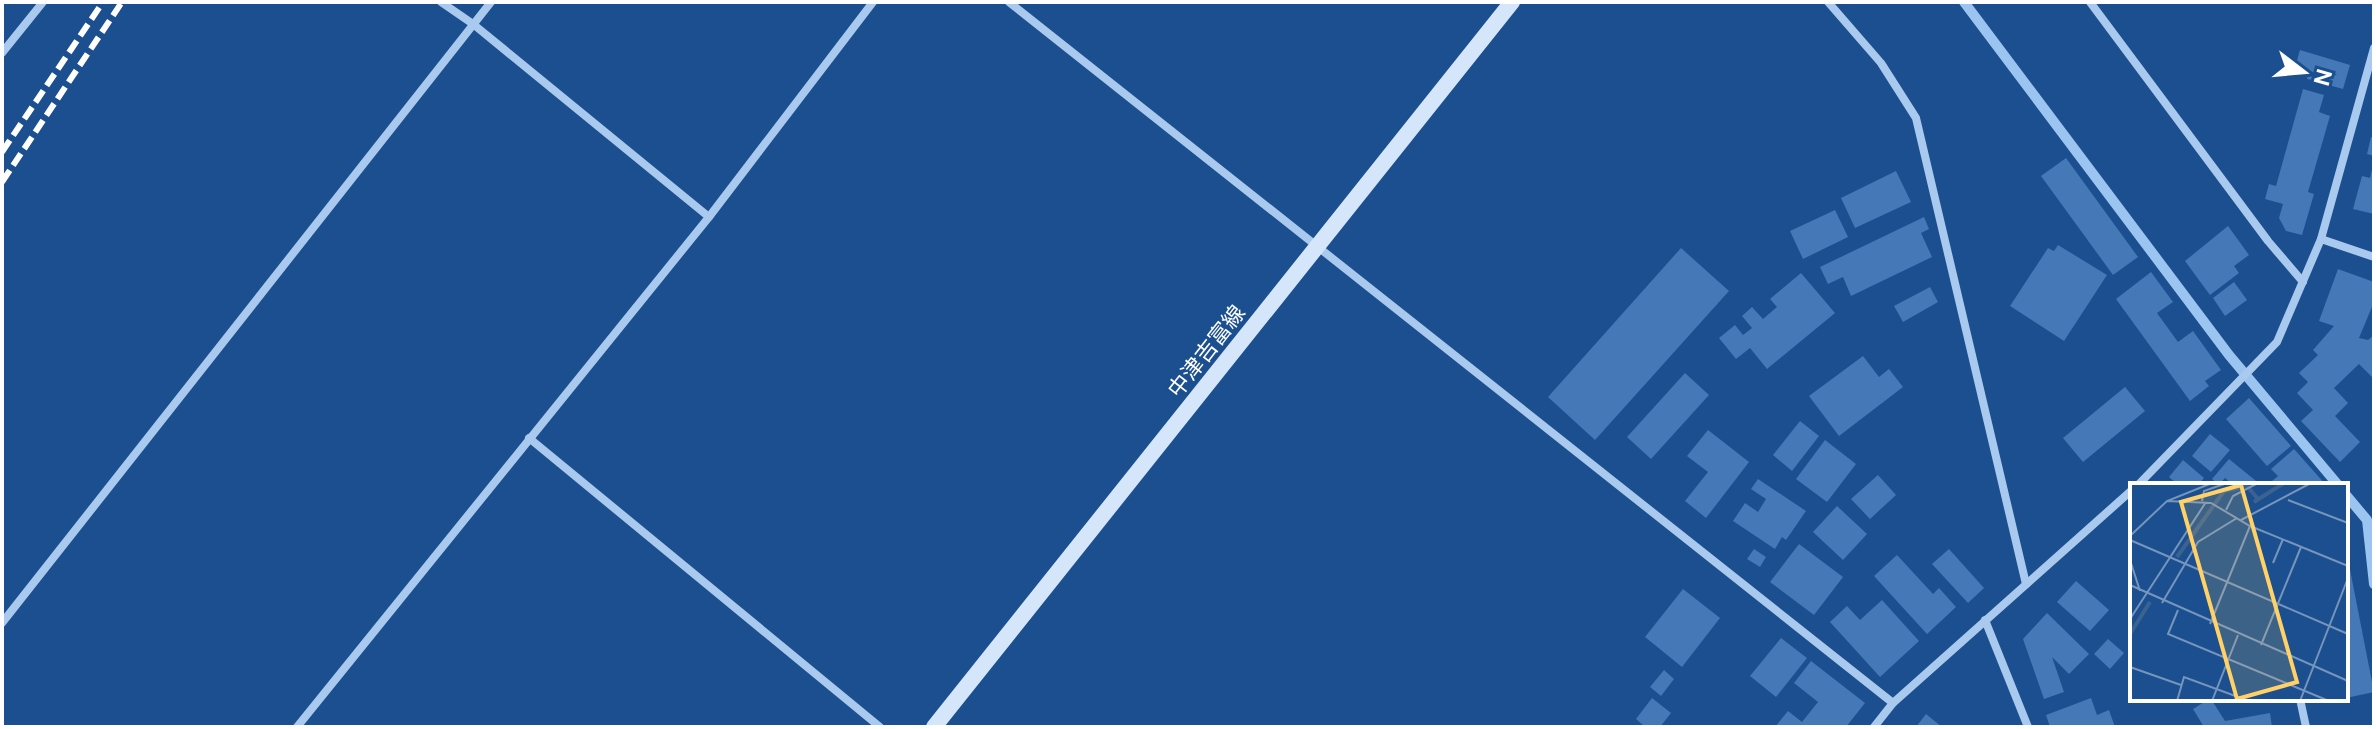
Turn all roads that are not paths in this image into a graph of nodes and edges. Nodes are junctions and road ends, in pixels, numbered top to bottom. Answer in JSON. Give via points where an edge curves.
{"nodes":[{"id":1,"x":43,"y":2,"type":"edge"},
{"id":2,"x":441,"y":2,"type":"edge"},
{"id":3,"x":491,"y":2,"type":"edge"},
{"id":4,"x":873,"y":2,"type":"edge"},
{"id":5,"x":1009,"y":2,"type":"edge"},
{"id":6,"x":1512,"y":2,"type":"edge"},
{"id":7,"x":1828,"y":2,"type":"edge"},
{"id":8,"x":2090,"y":2,"type":"edge"},
{"id":9,"x":473,"y":24,"type":"junction"},
{"id":10,"x":2374,"y":48,"type":"edge"},
{"id":11,"x":2,"y":53,"type":"edge"},
{"id":12,"x":709,"y":217,"type":"junction"},
{"id":13,"x":2321,"y":239,"type":"junction"},
{"id":14,"x":1316,"y":247,"type":"junction"},
{"id":15,"x":2374,"y":257,"type":"edge"},
{"id":16,"x":2303,"y":282,"type":"junction"},
{"id":17,"x":529,"y":438,"type":"junction"},
{"id":18,"x":2142,"y":483,"type":"edge"},
{"id":19,"x":2130,"y":492,"type":"edge"},
{"id":20,"x":2026,"y":584,"type":"junction"},
{"id":21,"x":1985,"y":620,"type":"junction"},
{"id":22,"x":2,"y":623,"type":"edge"},
{"id":23,"x":2300,"y":701,"type":"edge"},
{"id":24,"x":1893,"y":703,"type":"junction"},
{"id":25,"x":297,"y":727,"type":"edge"},
{"id":26,"x":880,"y":727,"type":"edge"},
{"id":27,"x":934,"y":727,"type":"edge"},
{"id":28,"x":1874,"y":727,"type":"edge"},
{"id":29,"x":2028,"y":727,"type":"edge"},
{"id":30,"x":2306,"y":727,"type":"edge"}],
"edges":[{"from":1,"to":11,"type":"street"},
{"from":2,"to":9,"type":"street"},
{"from":3,"to":9,"type":"street"},
{"from":4,"to":12,"type":"street"},
{"from":5,"to":14,"type":"street"},
{"from":6,"to":14,"type":"main road","name":"中津吉富線"},
{"from":7,"to":20,"type":"street","via":[[1881,63],[1916,118]]},
{"from":8,"to":16,"type":"street"},
{"from":9,"to":12,"type":"street"},
{"from":9,"to":22,"type":"street"},
{"from":10,"to":13,"type":"street"},
{"from":12,"to":17,"type":"street"},
{"from":13,"to":15,"type":"street"},
{"from":13,"to":16,"type":"street"},
{"from":14,"to":24,"type":"street"},
{"from":14,"to":27,"type":"main road","name":"中津吉富線"},
{"from":16,"to":18,"type":"street","via":[[2277,342]]},
{"from":17,"to":25,"type":"street"},
{"from":17,"to":26,"type":"street"},
{"from":19,"to":20,"type":"street"},
{"from":20,"to":21,"type":"street"},
{"from":21,"to":24,"type":"street"},
{"from":21,"to":29,"type":"street"},
{"from":23,"to":30,"type":"street"},
{"from":24,"to":28,"type":"street"}]}
